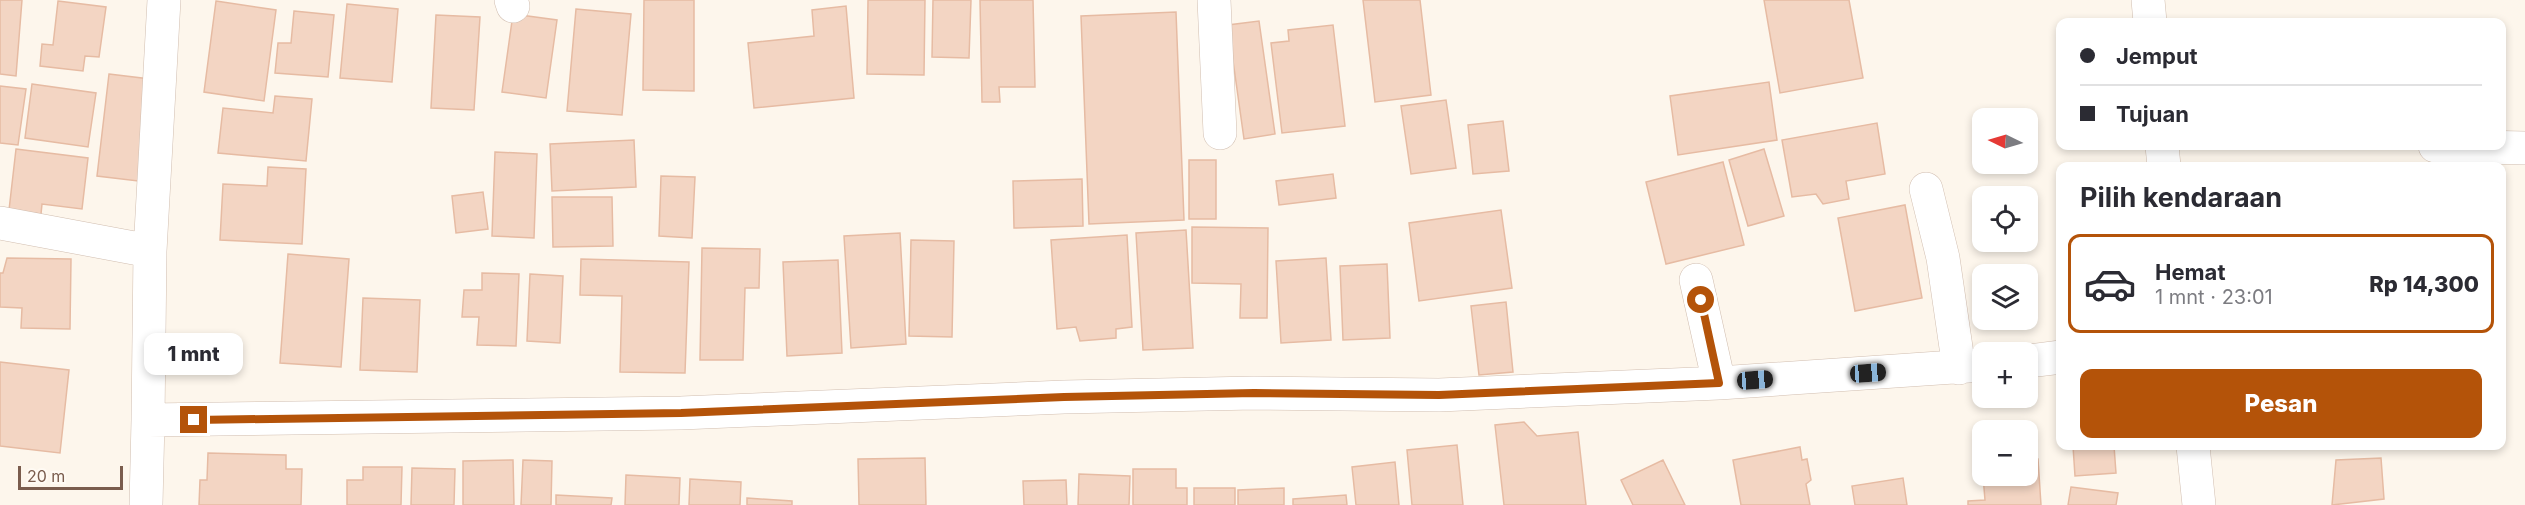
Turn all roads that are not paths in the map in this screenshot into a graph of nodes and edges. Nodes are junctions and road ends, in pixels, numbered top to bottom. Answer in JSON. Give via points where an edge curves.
{"nodes":[{"id":1,"x":164,"y":0,"type":"edge"},
{"id":2,"x":1214,"y":0,"type":"edge"},
{"id":3,"x":2148,"y":0,"type":"edge"},
{"id":4,"x":2150,"y":18,"type":"edge"},
{"id":5,"x":1220,"y":133,"type":"dead end"},
{"id":6,"x":2506,"y":148,"type":"edge"},
{"id":7,"x":2525,"y":148,"type":"edge"},
{"id":8,"x":1926,"y":189,"type":"dead end"},
{"id":9,"x":0,"y":224,"type":"edge"},
{"id":10,"x":150,"y":251,"type":"junction"},
{"id":11,"x":1696,"y":280,"type":"dead end"},
{"id":12,"x":2056,"y":358,"type":"edge"},
{"id":13,"x":2038,"y":360,"type":"edge"},
{"id":14,"x":1971,"y":366,"type":"edge"},
{"id":15,"x":1719,"y":383,"type":"junction"},
{"id":16,"x":148,"y":420,"type":"junction"},
{"id":17,"x":2193,"y":450,"type":"edge"},
{"id":18,"x":146,"y":505,"type":"edge"},
{"id":19,"x":2199,"y":505,"type":"edge"}],
"edges":[{"from":1,"to":10,"type":"street"},
{"from":2,"to":5,"type":"street"},
{"from":3,"to":4,"type":"street"},
{"from":6,"to":7,"type":"street"},
{"from":8,"to":14,"type":"street"},
{"from":9,"to":10,"type":"street"},
{"from":10,"to":16,"type":"street"},
{"from":11,"to":15,"type":"street"},
{"from":12,"to":13,"type":"street"},
{"from":14,"to":15,"type":"street"},
{"from":15,"to":16,"type":"street","via":[[1439,395],[1064,397],[681,413]]},
{"from":16,"to":18,"type":"street"},
{"from":17,"to":19,"type":"street"}]}
